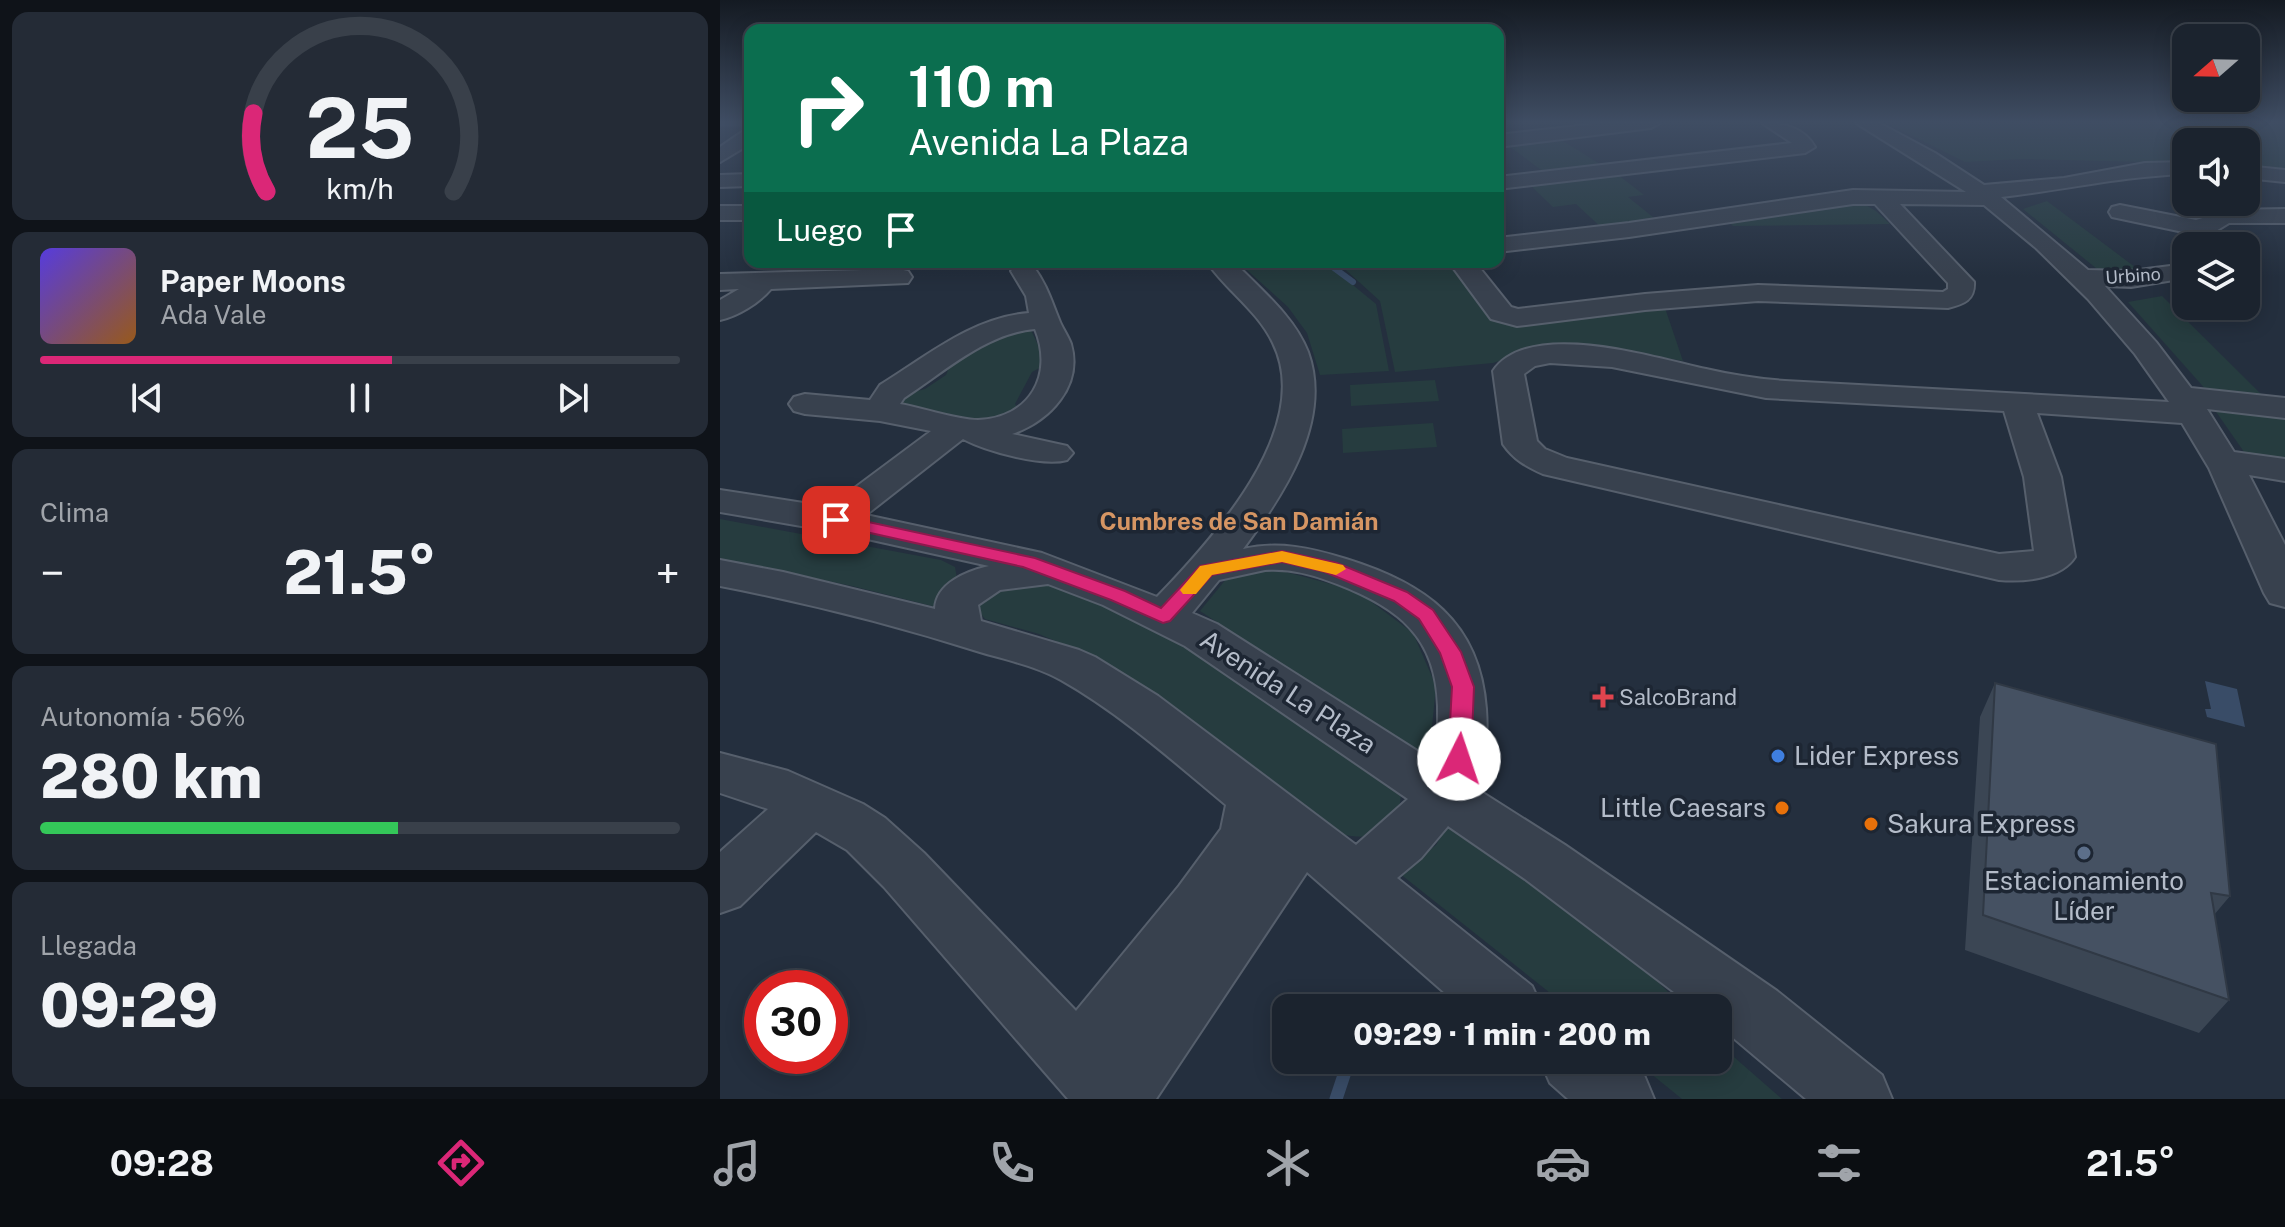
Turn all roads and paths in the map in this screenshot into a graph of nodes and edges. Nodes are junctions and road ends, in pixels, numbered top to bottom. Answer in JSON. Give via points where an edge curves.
{"nodes":[{"id":1,"x":1572,"y":174,"type":"edge"},
{"id":2,"x":1954,"y":174,"type":"edge"},
{"id":3,"x":2116,"y":174,"type":"edge"},
{"id":4,"x":744,"y":180,"type":"edge"},
{"id":5,"x":720,"y":181,"type":"edge"},
{"id":6,"x":1504,"y":182,"type":"edge"},
{"id":7,"x":1882,"y":198,"type":"junction"},
{"id":8,"x":1992,"y":199,"type":"junction"},
{"id":9,"x":720,"y":213,"type":"edge"},
{"id":10,"x":744,"y":213,"type":"edge"},
{"id":11,"x":2139,"y":216,"type":"dead end"},
{"id":12,"x":2285,"y":216,"type":"edge"},
{"id":13,"x":1707,"y":219,"type":"junction"},
{"id":14,"x":2285,"y":228,"type":"edge"},
{"id":15,"x":1794,"y":230,"type":"dead end"},
{"id":16,"x":2185,"y":232,"type":"edge"},
{"id":17,"x":2202,"y":232,"type":"edge"},
{"id":18,"x":2260,"y":235,"type":"edge"},
{"id":19,"x":1504,"y":244,"type":"edge"},
{"id":20,"x":1225,"y":268,"type":"edge"},
{"id":21,"x":1467,"y":268,"type":"edge"},
{"id":22,"x":1024,"y":271,"type":"dead end"},
{"id":23,"x":899,"y":277,"type":"dead end"},
{"id":24,"x":764,"y":281,"type":"junction"},
{"id":25,"x":720,"y":282,"type":"edge"},
{"id":26,"x":2172,"y":284,"type":"edge"},
{"id":27,"x":2092,"y":288,"type":"junction"},
{"id":28,"x":720,"y":312,"type":"edge"},
{"id":29,"x":1045,"y":320,"type":"junction"},
{"id":30,"x":805,"y":404,"type":"dead end"},
{"id":31,"x":2016,"y":404,"type":"junction"},
{"id":32,"x":2188,"y":405,"type":"junction"},
{"id":33,"x":2285,"y":408,"type":"edge"},
{"id":34,"x":880,"y":411,"type":"junction"},
{"id":35,"x":965,"y":431,"type":"junction"},
{"id":36,"x":1055,"y":453,"type":"dead end"},
{"id":37,"x":2222,"y":461,"type":"junction"},
{"id":38,"x":2285,"y":470,"type":"edge"},
{"id":39,"x":2285,"y":486,"type":"edge"},
{"id":40,"x":720,"y":501,"type":"edge"},
{"id":41,"x":2245,"y":501,"type":"junction"},
{"id":42,"x":836,"y":520,"type":"junction"},
{"id":43,"x":1243,"y":520,"type":"junction"},
{"id":44,"x":963,"y":549,"type":"junction"},
{"id":45,"x":1282,"y":556,"type":"junction"},
{"id":46,"x":1206,"y":570,"type":"junction"},
{"id":47,"x":1059,"y":572,"type":"junction"},
{"id":48,"x":720,"y":573,"type":"edge"},
{"id":49,"x":2285,"y":593,"type":"edge"},
{"id":50,"x":960,"y":613,"type":"junction"},
{"id":51,"x":1163,"y":617,"type":"junction"},
{"id":52,"x":720,"y":773,"type":"edge"},
{"id":53,"x":1441,"y":792,"type":"junction"},
{"id":54,"x":1254,"y":797,"type":"junction"},
{"id":55,"x":810,"y":804,"type":"junction"},
{"id":56,"x":1302,"y":834,"type":"junction"},
{"id":57,"x":1354,"y":878,"type":"junction"},
{"id":58,"x":720,"y":888,"type":"edge"},
{"id":59,"x":1493,"y":994,"type":"edge"},
{"id":60,"x":1590,"y":1074,"type":"edge"},
{"id":61,"x":1102,"y":1086,"type":"edge"},
{"id":62,"x":1620,"y":1099,"type":"edge"},
{"id":63,"x":1858,"y":1099,"type":"edge"}],
"edges":[{"from":1,"to":6,"type":"street"},
{"from":2,"to":8,"type":"street"},
{"from":3,"to":8,"type":"street"},
{"from":4,"to":5,"type":"street"},
{"from":7,"to":8,"type":"street"},
{"from":7,"to":13,"type":"street","via":[[1853,197]]},
{"from":7,"to":21,"type":"street","via":[[1961,282],[1961,293],[1948,300],[1902,300],[1758,293],[1517,318],[1501,313]]},
{"from":8,"to":27,"type":"street"},
{"from":9,"to":10,"type":"street"},
{"from":11,"to":16,"type":"street"},
{"from":12,"to":17,"type":"street","via":[[2233,216],[2207,223]]},
{"from":13,"to":15,"type":"street","via":[[1720,228]]},
{"from":13,"to":19,"type":"street"},
{"from":14,"to":18,"type":"street"},
{"from":20,"to":43,"type":"street","via":[[1281,331],[1299,380],[1291,434]]},
{"from":22,"to":29,"type":"street"},
{"from":23,"to":24,"type":"street"},
{"from":24,"to":25,"type":"street"},
{"from":24,"to":28,"type":"street"},
{"from":26,"to":27,"type":"street","name":"Urbino","via":[[2130,297]]},
{"from":27,"to":32,"type":"street"},
{"from":29,"to":34,"type":"street","via":[[1009,323],[986,332],[891,392]]},
{"from":29,"to":35,"type":"street","via":[[1059,372],[1040,408],[1010,426]]},
{"from":30,"to":34,"type":"street"},
{"from":31,"to":31,"type":"street","via":[[2042,479],[2055,557],[2021,569],[1556,466],[1520,444],[1508,371],[1530,357],[1576,355],[1785,393]]},
{"from":31,"to":32,"type":"street"},
{"from":32,"to":33,"type":"street"},
{"from":32,"to":37,"type":"street"},
{"from":34,"to":35,"type":"street"},
{"from":35,"to":36,"type":"street"},
{"from":35,"to":42,"type":"street"},
{"from":37,"to":38,"type":"street"},
{"from":37,"to":41,"type":"street"},
{"from":39,"to":41,"type":"street"},
{"from":40,"to":42,"type":"street","name":"Avenida La Plaza"},
{"from":41,"to":49,"type":"street"},
{"from":42,"to":44,"type":"street","name":"Avenida La Plaza"},
{"from":43,"to":45,"type":"street"},
{"from":43,"to":46,"type":"street"},
{"from":44,"to":47,"type":"street","name":"Avenida La Plaza"},
{"from":44,"to":50,"type":"street","via":[[971,567]]},
{"from":45,"to":46,"type":"street"},
{"from":45,"to":53,"type":"street","via":[[1370,582],[1426,614],[1439,631],[1463,687],[1459,759]]},
{"from":46,"to":51,"type":"street"},
{"from":47,"to":50,"type":"street","via":[[979,582]]},
{"from":47,"to":51,"type":"street","name":"Avenida La Plaza"},
{"from":48,"to":50,"type":"street"},
{"from":50,"to":54,"type":"street","via":[[1079,669],[1141,709]]},
{"from":51,"to":53,"type":"street","name":"Avenida La Plaza","via":[[1298,696]]},
{"from":52,"to":55,"type":"street"},
{"from":53,"to":57,"type":"street","via":[[1402,844]]},
{"from":53,"to":63,"type":"street","name":"Avenida La Plaza","via":[[1754,1013]]},
{"from":54,"to":56,"type":"street"},
{"from":54,"to":61,"type":"street","via":[[1241,846],[1200,905]]},
{"from":55,"to":58,"type":"street"},
{"from":55,"to":61,"type":"street","via":[[883,848]]},
{"from":56,"to":57,"type":"street"},
{"from":56,"to":61,"type":"street","via":[[1242,923]]},
{"from":57,"to":59,"type":"street"},
{"from":60,"to":62,"type":"street"}]}
